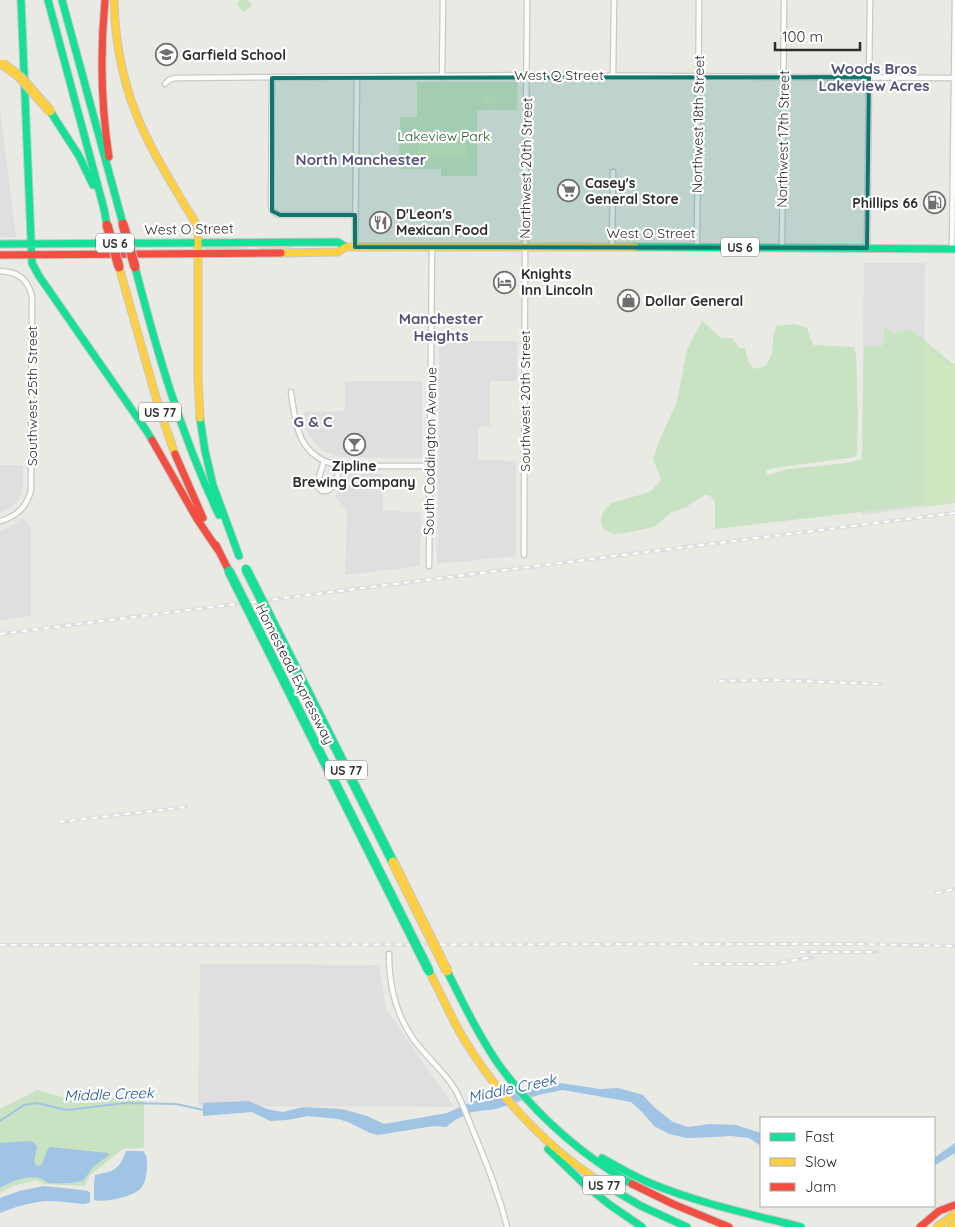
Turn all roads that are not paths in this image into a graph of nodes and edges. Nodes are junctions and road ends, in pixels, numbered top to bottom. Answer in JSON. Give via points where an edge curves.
{"nodes":[{"id":1,"x":21,"y":0,"type":"edge"},
{"id":2,"x":48,"y":0,"type":"edge"},
{"id":3,"x":62,"y":0,"type":"edge"},
{"id":4,"x":105,"y":0,"type":"edge"},
{"id":5,"x":114,"y":0,"type":"edge"},
{"id":6,"x":442,"y":0,"type":"edge"},
{"id":7,"x":527,"y":0,"type":"edge"},
{"id":8,"x":614,"y":0,"type":"edge"},
{"id":9,"x":699,"y":0,"type":"edge"},
{"id":10,"x":784,"y":0,"type":"edge"},
{"id":11,"x":870,"y":0,"type":"edge"},
{"id":12,"x":955,"y":0,"type":"edge"},
{"id":13,"x":2,"y":63,"type":"edge"},
{"id":14,"x":527,"y":75,"type":"junction"},
{"id":15,"x":613,"y":76,"type":"junction"},
{"id":16,"x":699,"y":76,"type":"junction"},
{"id":17,"x":357,"y":77,"type":"junction"},
{"id":18,"x":442,"y":77,"type":"junction"},
{"id":19,"x":784,"y":77,"type":"junction"},
{"id":20,"x":272,"y":78,"type":"junction"},
{"id":21,"x":869,"y":78,"type":"junction"},
{"id":22,"x":954,"y":78,"type":"edge"},
{"id":23,"x":165,"y":84,"type":"dead end"},
{"id":24,"x":612,"y":172,"type":"dead end"},
{"id":25,"x":356,"y":215,"type":"junction"},
{"id":26,"x":122,"y":221,"type":"junction"},
{"id":27,"x":107,"y":225,"type":"junction"},
{"id":28,"x":198,"y":242,"type":"junction"},
{"id":29,"x":0,"y":244,"type":"edge"},
{"id":30,"x":31,"y":244,"type":"junction"},
{"id":31,"x":432,"y":246,"type":"junction"},
{"id":32,"x":525,"y":246,"type":"junction"},
{"id":33,"x":350,"y":247,"type":"junction"},
{"id":34,"x":612,"y":247,"type":"junction"},
{"id":35,"x":697,"y":247,"type":"junction"},
{"id":36,"x":782,"y":248,"type":"junction"},
{"id":37,"x":867,"y":248,"type":"junction"},
{"id":38,"x":954,"y":249,"type":"edge"},
{"id":39,"x":198,"y":253,"type":"junction"},
{"id":40,"x":0,"y":255,"type":"edge"},
{"id":41,"x":31,"y":255,"type":"junction"},
{"id":42,"x":0,"y":272,"type":"edge"},
{"id":43,"x":291,"y":392,"type":"dead end"},
{"id":44,"x":324,"y":461,"type":"junction"},
{"id":45,"x":340,"y":466,"type":"junction"},
{"id":46,"x":431,"y":466,"type":"junction"},
{"id":47,"x":0,"y":521,"type":"edge"},
{"id":48,"x":218,"y":550,"type":"junction"},
{"id":49,"x":524,"y":555,"type":"dead end"},
{"id":50,"x":239,"y":556,"type":"junction"},
{"id":51,"x":429,"y":566,"type":"dead end"},
{"id":52,"x":388,"y":954,"type":"dead end"},
{"id":53,"x":532,"y":1127,"type":"junction"},
{"id":54,"x":573,"y":1144,"type":"junction"},
{"id":55,"x":955,"y":1206,"type":"edge"},
{"id":56,"x":955,"y":1214,"type":"edge"},
{"id":57,"x":955,"y":1224,"type":"edge"},
{"id":58,"x":506,"y":1227,"type":"edge"},
{"id":59,"x":642,"y":1227,"type":"edge"},
{"id":60,"x":687,"y":1227,"type":"edge"},
{"id":61,"x":728,"y":1227,"type":"edge"},
{"id":62,"x":801,"y":1227,"type":"edge"},
{"id":63,"x":920,"y":1227,"type":"edge"},
{"id":64,"x":927,"y":1227,"type":"edge"},
{"id":65,"x":937,"y":1227,"type":"edge"},
{"id":66,"x":951,"y":1227,"type":"edge"}],
"edges":[{"from":1,"to":30,"type":"main road"},
{"from":2,"to":27,"type":"main road","number":"US 77"},
{"from":3,"to":26,"type":"main road"},
{"from":4,"to":26,"type":"main road","number":"US 77","via":[[102,105]]},
{"from":5,"to":28,"type":"main road","via":[[118,48],[131,99],[154,152],[196,224]]},
{"from":6,"to":18,"type":"street"},
{"from":7,"to":14,"type":"street","name":"Northwest 20th Street"},
{"from":8,"to":15,"type":"street"},
{"from":9,"to":16,"type":"street","name":"Northwest 18th Street"},
{"from":10,"to":19,"type":"street","name":"Northwest 17th Street"},
{"from":11,"to":21,"type":"street"},
{"from":12,"to":22,"type":"street"},
{"from":13,"to":27,"type":"main road","bridge":true,"via":[[20,77],[65,133],[83,161]]},
{"from":14,"to":15,"type":"street","name":"West Q Street"},
{"from":14,"to":18,"type":"street","name":"West Q Street"},
{"from":14,"to":32,"type":"street","name":"Northwest 20th Street"},
{"from":15,"to":16,"type":"street","name":"West Q Street"},
{"from":16,"to":19,"type":"street","name":"West Q Street"},
{"from":16,"to":35,"type":"street","name":"Northwest 18th Street"},
{"from":17,"to":18,"type":"street","name":"West Q Street"},
{"from":17,"to":20,"type":"street","name":"West Q Street"},
{"from":17,"to":25,"type":"street"},
{"from":19,"to":21,"type":"street","name":"West Q Street"},
{"from":19,"to":36,"type":"street","name":"Northwest 17th Street"},
{"from":20,"to":23,"type":"street","name":"West Q Street","via":[[175,78]]},
{"from":20,"to":25,"type":"street","via":[[271,209],[280,215]]},
{"from":21,"to":22,"type":"street","name":"West Q Street"},
{"from":21,"to":37,"type":"street"},
{"from":22,"to":38,"type":"street"},
{"from":24,"to":34,"type":"street"},
{"from":25,"to":33,"type":"street"},
{"from":26,"to":50,"type":"main road","name":"Homestead Expressway","number":"US 77","bridge":true,"via":[[154,340],[180,420],[207,490]]},
{"from":27,"to":48,"type":"main road","name":"Homestead Expressway","number":"US 77","bridge":true,"via":[[159,408]]},
{"from":28,"to":30,"type":"main road","name":"West O Street","number":"US 6"},
{"from":28,"to":33,"type":"main road","name":"West O Street","number":"US 6","via":[[338,242]]},
{"from":28,"to":39,"type":"main road"},
{"from":29,"to":30,"type":"main road","name":"West O Street","number":"US 6"},
{"from":30,"to":41,"type":"main road"},
{"from":31,"to":32,"type":"main road","name":"West O Street","number":"US 6"},
{"from":31,"to":33,"type":"main road","name":"West O Street","number":"US 6"},
{"from":31,"to":46,"type":"street","name":"South Coddington Avenue"},
{"from":32,"to":34,"type":"main road","name":"West O Street","number":"US 6"},
{"from":32,"to":49,"type":"street","name":"Southwest 20th Street"},
{"from":33,"to":39,"type":"main road","name":"West O Street","number":"US 6","via":[[338,252]]},
{"from":34,"to":35,"type":"main road","name":"West O Street","number":"US 6"},
{"from":35,"to":36,"type":"main road","name":"West O Street","number":"US 6"},
{"from":36,"to":37,"type":"main road","name":"West O Street","number":"US 6"},
{"from":37,"to":38,"type":"main road","name":"West O Street","number":"US 6"},
{"from":39,"to":41,"type":"main road","name":"West O Street","number":"US 6"},
{"from":39,"to":50,"type":"main road","via":[[200,416],[213,485]]},
{"from":40,"to":41,"type":"main road","name":"West O Street","number":"US 6"},
{"from":41,"to":48,"type":"main road","via":[[38,276],[146,430]]},
{"from":42,"to":47,"type":"street","name":"Southwest 25th Street","via":[[18,275],[28,284],[32,296],[32,483],[28,500],[19,512]]},
{"from":43,"to":44,"type":"street","via":[[301,440]]},
{"from":44,"to":45,"type":"street"},
{"from":44,"to":45,"type":"street","via":[[317,484],[322,491],[329,491],[333,486]]},
{"from":45,"to":46,"type":"street"},
{"from":46,"to":51,"type":"street","name":"South Coddington Avenue"},
{"from":48,"to":53,"type":"main road","name":"Homestead Expressway","number":"US 77","bridge":true,"via":[[467,1043],[496,1085]]},
{"from":50,"to":54,"type":"main road","name":"Homestead Expressway","number":"US 77","bridge":true,"via":[[480,1034],[521,1092]]},
{"from":52,"to":58,"type":"street","via":[[393,996],[404,1024],[460,1099],[490,1172]]},
{"from":53,"to":59,"type":"main road","via":[[545,1146],[585,1185]]},
{"from":53,"to":60,"type":"main road","name":"Homestead Expressway","number":"US 77","via":[[598,1181],[636,1204]]},
{"from":54,"to":61,"type":"main road","number":"US 77","via":[[638,1187]]},
{"from":54,"to":62,"type":"main road","via":[[665,1190]]},
{"from":55,"to":63,"type":"main road","via":[[939,1211]]},
{"from":55,"to":64,"type":"main road"},
{"from":56,"to":65,"type":"main road"},
{"from":57,"to":66,"type":"main road"}]}
